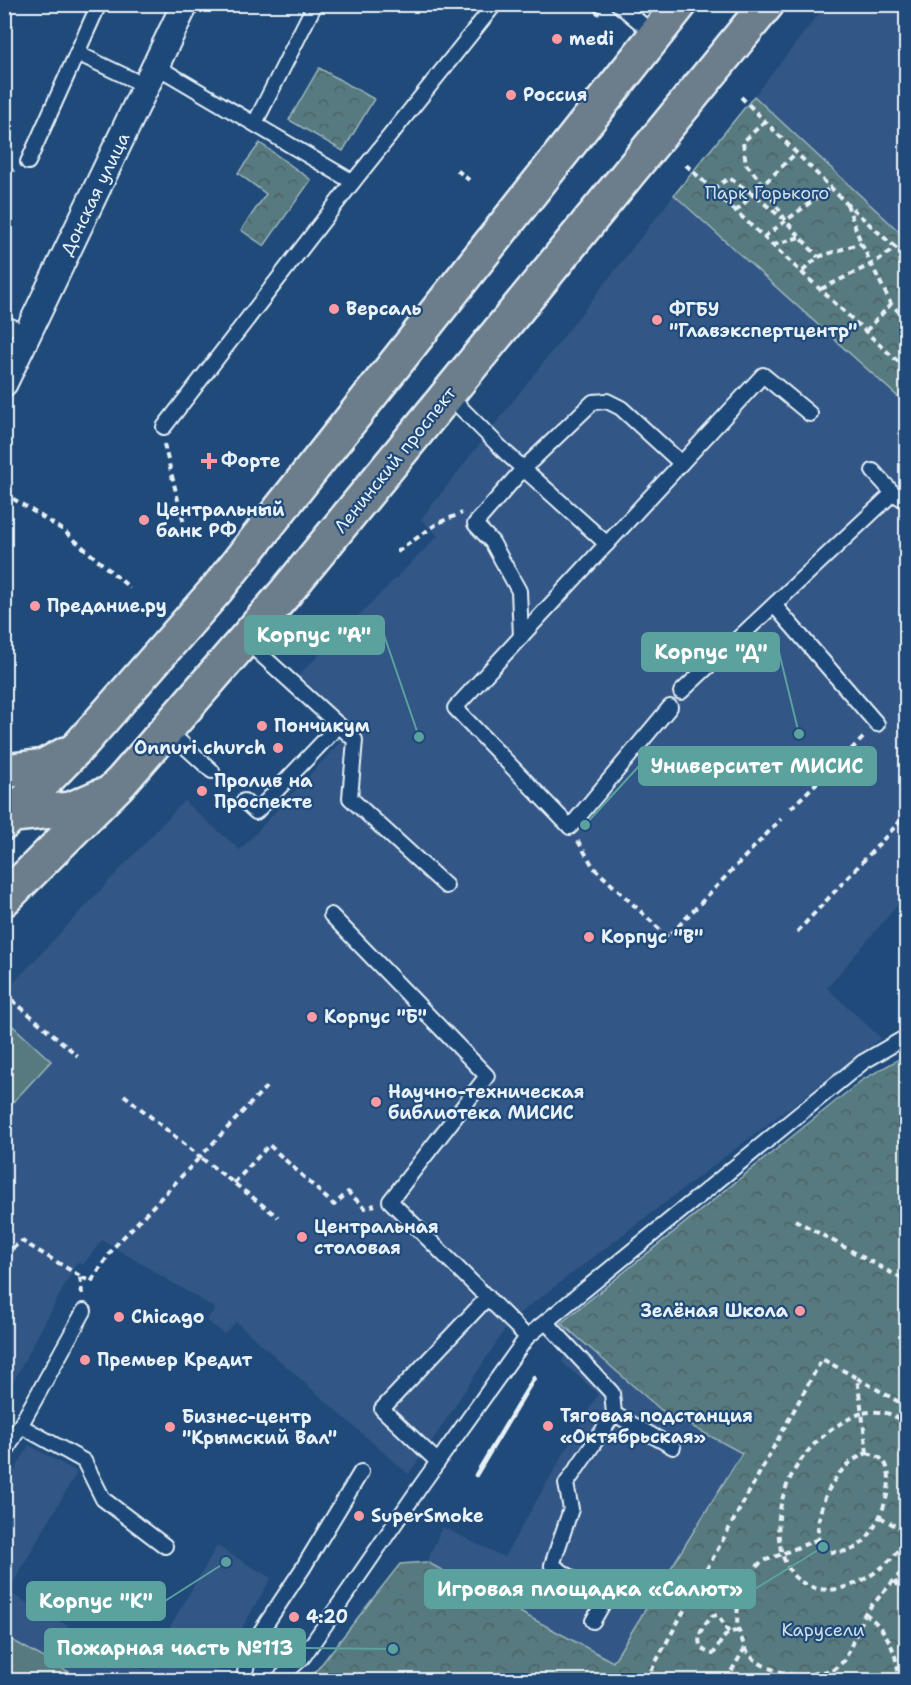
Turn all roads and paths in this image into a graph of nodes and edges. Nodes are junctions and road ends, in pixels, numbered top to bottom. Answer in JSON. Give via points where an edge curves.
{"nodes":[{"id":1,"x":99,"y":4,"type":"edge"},
{"id":2,"x":185,"y":4,"type":"edge"},
{"id":3,"x":315,"y":4,"type":"edge"},
{"id":4,"x":495,"y":4,"type":"edge"},
{"id":5,"x":587,"y":4,"type":"edge"},
{"id":6,"x":618,"y":4,"type":"edge"},
{"id":7,"x":680,"y":4,"type":"edge"},
{"id":8,"x":767,"y":4,"type":"edge"},
{"id":9,"x":603,"y":17,"type":"dead end"},
{"id":10,"x":655,"y":35,"type":"junction"},
{"id":11,"x":77,"y":53,"type":"junction"},
{"id":12,"x":151,"y":76,"type":"junction"},
{"id":13,"x":741,"y":97,"type":"dead end"},
{"id":14,"x":765,"y":121,"type":"junction"},
{"id":15,"x":255,"y":123,"type":"junction"},
{"id":16,"x":796,"y":153,"type":"junction"},
{"id":17,"x":28,"y":162,"type":"dead end"},
{"id":18,"x":686,"y":165,"type":"dead end"},
{"id":19,"x":458,"y":170,"type":"dead end"},
{"id":20,"x":470,"y":180,"type":"dead end"},
{"id":21,"x":353,"y":182,"type":"junction"},
{"id":22,"x":763,"y":184,"type":"junction"},
{"id":23,"x":831,"y":187,"type":"junction"},
{"id":24,"x":713,"y":189,"type":"junction"},
{"id":25,"x":753,"y":194,"type":"junction"},
{"id":26,"x":847,"y":204,"type":"junction"},
{"id":27,"x":736,"y":211,"type":"junction"},
{"id":28,"x":786,"y":221,"type":"junction"},
{"id":29,"x":765,"y":237,"type":"junction"},
{"id":30,"x":800,"y":237,"type":"junction"},
{"id":31,"x":861,"y":243,"type":"junction"},
{"id":32,"x":773,"y":245,"type":"junction"},
{"id":33,"x":897,"y":247,"type":"junction"},
{"id":34,"x":818,"y":257,"type":"junction"},
{"id":35,"x":906,"y":257,"type":"edge"},
{"id":36,"x":872,"y":264,"type":"junction"},
{"id":37,"x":802,"y":271,"type":"junction"},
{"id":38,"x":821,"y":289,"type":"junction"},
{"id":39,"x":891,"y":304,"type":"junction"},
{"id":40,"x":906,"y":318,"type":"edge"},
{"id":41,"x":4,"y":322,"type":"edge"},
{"id":42,"x":866,"y":331,"type":"junction"},
{"id":43,"x":28,"y":334,"type":"junction"},
{"id":44,"x":906,"y":369,"type":"edge"},
{"id":45,"x":4,"y":383,"type":"edge"},
{"id":46,"x":448,"y":395,"type":"junction"},
{"id":47,"x":810,"y":414,"type":"dead end"},
{"id":48,"x":164,"y":427,"type":"joint"},
{"id":49,"x":681,"y":463,"type":"junction"},
{"id":50,"x":523,"y":469,"type":"junction"},
{"id":51,"x":873,"y":471,"type":"dead end"},
{"id":52,"x":4,"y":493,"type":"edge"},
{"id":53,"x":893,"y":493,"type":"junction"},
{"id":54,"x":906,"y":501,"type":"edge"},
{"id":55,"x":461,"y":512,"type":"dead end"},
{"id":56,"x":184,"y":524,"type":"dead end"},
{"id":57,"x":607,"y":544,"type":"junction"},
{"id":58,"x":397,"y":552,"type":"dead end"},
{"id":59,"x":130,"y":588,"type":"dead end"},
{"id":60,"x":774,"y":605,"type":"junction"},
{"id":61,"x":521,"y":637,"type":"junction"},
{"id":62,"x":245,"y":640,"type":"junction"},
{"id":63,"x":681,"y":692,"type":"dead end"},
{"id":64,"x":670,"y":707,"type":"dead end"},
{"id":65,"x":877,"y":724,"type":"joint"},
{"id":66,"x":339,"y":725,"type":"junction"},
{"id":67,"x":168,"y":731,"type":"junction"},
{"id":68,"x":81,"y":745,"type":"junction"},
{"id":69,"x":4,"y":771,"type":"edge"},
{"id":70,"x":212,"y":771,"type":"dead end"},
{"id":71,"x":122,"y":781,"type":"junction"},
{"id":72,"x":244,"y":801,"type":"dead end"},
{"id":73,"x":792,"y":808,"type":"dead end"},
{"id":74,"x":906,"y":815,"type":"edge"},
{"id":75,"x":7,"y":818,"type":"edge"},
{"id":76,"x":781,"y":819,"type":"dead end"},
{"id":77,"x":570,"y":827,"type":"junction"},
{"id":78,"x":446,"y":886,"type":"dead end"},
{"id":79,"x":4,"y":899,"type":"edge"},
{"id":80,"x":331,"y":915,"type":"dead end"},
{"id":81,"x":797,"y":932,"type":"dead end"},
{"id":82,"x":4,"y":993,"type":"edge"},
{"id":83,"x":906,"y":1037,"type":"edge"},
{"id":84,"x":78,"y":1056,"type":"dead end"},
{"id":85,"x":266,"y":1087,"type":"dead end"},
{"id":86,"x":124,"y":1095,"type":"dead end"},
{"id":87,"x":200,"y":1156,"type":"junction"},
{"id":88,"x":234,"y":1183,"type":"junction"},
{"id":89,"x":365,"y":1208,"type":"dead end"},
{"id":90,"x":278,"y":1217,"type":"dead end"},
{"id":91,"x":795,"y":1220,"type":"dead end"},
{"id":92,"x":4,"y":1255,"type":"edge"},
{"id":93,"x":80,"y":1276,"type":"junction"},
{"id":94,"x":906,"y":1281,"type":"edge"},
{"id":95,"x":488,"y":1297,"type":"junction"},
{"id":96,"x":84,"y":1311,"type":"joint"},
{"id":97,"x":546,"y":1322,"type":"junction"},
{"id":98,"x":527,"y":1337,"type":"junction"},
{"id":99,"x":856,"y":1378,"type":"junction"},
{"id":100,"x":906,"y":1406,"type":"edge"},
{"id":101,"x":862,"y":1413,"type":"junction"},
{"id":102,"x":614,"y":1414,"type":"junction"},
{"id":103,"x":906,"y":1424,"type":"edge"},
{"id":104,"x":21,"y":1426,"type":"junction"},
{"id":105,"x":6,"y":1447,"type":"edge"},
{"id":106,"x":673,"y":1447,"type":"dead end"},
{"id":107,"x":867,"y":1453,"type":"junction"},
{"id":108,"x":438,"y":1462,"type":"junction"},
{"id":109,"x":361,"y":1472,"type":"dead end"},
{"id":110,"x":880,"y":1517,"type":"junction"},
{"id":111,"x":906,"y":1532,"type":"edge"},
{"id":112,"x":818,"y":1539,"type":"junction"},
{"id":113,"x":906,"y":1540,"type":"edge"},
{"id":114,"x":165,"y":1546,"type":"dead end"},
{"id":115,"x":782,"y":1554,"type":"junction"},
{"id":116,"x":906,"y":1567,"type":"edge"},
{"id":117,"x":894,"y":1580,"type":"junction"},
{"id":118,"x":906,"y":1597,"type":"edge"},
{"id":119,"x":864,"y":1613,"type":"junction"},
{"id":120,"x":593,"y":1622,"type":"dead end"},
{"id":121,"x":739,"y":1631,"type":"junction"},
{"id":122,"x":729,"y":1632,"type":"junction"},
{"id":123,"x":745,"y":1648,"type":"junction"},
{"id":124,"x":833,"y":1670,"type":"junction"},
{"id":125,"x":799,"y":1676,"type":"junction"},
{"id":126,"x":906,"y":1677,"type":"edge"},
{"id":127,"x":243,"y":1680,"type":"edge"},
{"id":128,"x":279,"y":1680,"type":"edge"},
{"id":129,"x":646,"y":1680,"type":"edge"},
{"id":130,"x":726,"y":1680,"type":"edge"},
{"id":131,"x":781,"y":1680,"type":"edge"},
{"id":132,"x":828,"y":1680,"type":"edge"},
{"id":133,"x":900,"y":1680,"type":"edge"}],
"edges":[{"from":1,"to":11,"type":"lane"},
{"from":2,"to":12,"type":"street","name":"Донская улица"},
{"from":3,"to":15,"type":"lane"},
{"from":4,"to":21,"type":"lane"},
{"from":5,"to":9,"type":"path"},
{"from":6,"to":10,"type":"lane"},
{"from":7,"to":10,"type":"main road"},
{"from":8,"to":46,"type":"main road","name":"Ленинский проспект"},
{"from":10,"to":68,"type":"main road","via":[[218,589]]},
{"from":11,"to":12,"type":"lane"},
{"from":11,"to":17,"type":"lane"},
{"from":12,"to":15,"type":"lane"},
{"from":12,"to":43,"type":"street","name":"Донская улица"},
{"from":13,"to":14,"type":"path"},
{"from":14,"to":16,"type":"path"},
{"from":14,"to":22,"type":"path","via":[[743,142],[746,164]]},
{"from":15,"to":21,"type":"lane"},
{"from":16,"to":22,"type":"path"},
{"from":16,"to":23,"type":"path"},
{"from":18,"to":24,"type":"path"},
{"from":19,"to":20,"type":"path"},
{"from":21,"to":48,"type":"lane"},
{"from":22,"to":25,"type":"path"},
{"from":22,"to":28,"type":"path"},
{"from":23,"to":26,"type":"path"},
{"from":23,"to":28,"type":"path"},
{"from":24,"to":25,"type":"path","via":[[729,178]]},
{"from":24,"to":27,"type":"path"},
{"from":25,"to":27,"type":"path"},
{"from":25,"to":28,"type":"path"},
{"from":26,"to":31,"type":"path"},
{"from":26,"to":33,"type":"path"},
{"from":27,"to":29,"type":"path"},
{"from":28,"to":29,"type":"path"},
{"from":28,"to":30,"type":"path"},
{"from":29,"to":32,"type":"path"},
{"from":30,"to":32,"type":"path"},
{"from":30,"to":34,"type":"path"},
{"from":31,"to":34,"type":"path"},
{"from":31,"to":36,"type":"path"},
{"from":32,"to":37,"type":"path"},
{"from":33,"to":35,"type":"path"},
{"from":33,"to":36,"type":"path"},
{"from":34,"to":37,"type":"path"},
{"from":36,"to":38,"type":"path"},
{"from":36,"to":39,"type":"path"},
{"from":37,"to":38,"type":"path"},
{"from":38,"to":42,"type":"path"},
{"from":39,"to":40,"type":"path"},
{"from":39,"to":42,"type":"path"},
{"from":41,"to":43,"type":"lane"},
{"from":42,"to":44,"type":"path"},
{"from":43,"to":45,"type":"street","name":"Донская улица"},
{"from":46,"to":50,"type":"lane"},
{"from":46,"to":62,"type":"main road","name":"Ленинский проспект"},
{"from":47,"to":49,"type":"lane","via":[[763,375]]},
{"from":48,"to":56,"type":"path","via":[[162,437]]},
{"from":49,"to":50,"type":"lane","via":[[621,408],[607,401],[593,402]]},
{"from":49,"to":57,"type":"lane"},
{"from":50,"to":57,"type":"lane"},
{"from":50,"to":61,"type":"lane","via":[[475,524],[492,542],[519,591]]},
{"from":51,"to":53,"type":"lane"},
{"from":52,"to":59,"type":"path","via":[[63,530]]},
{"from":53,"to":54,"type":"lane"},
{"from":53,"to":60,"type":"lane"},
{"from":55,"to":58,"type":"path"},
{"from":57,"to":61,"type":"lane"},
{"from":60,"to":63,"type":"lane"},
{"from":60,"to":65,"type":"lane"},
{"from":61,"to":77,"type":"lane","via":[[455,708]]},
{"from":62,"to":66,"type":"lane"},
{"from":62,"to":67,"type":"main road","name":"Ленинский проспект"},
{"from":64,"to":77,"type":"lane"},
{"from":65,"to":73,"type":"path"},
{"from":66,"to":72,"type":"lane","via":[[256,812]]},
{"from":66,"to":78,"type":"lane","via":[[355,740],[351,798]]},
{"from":67,"to":70,"type":"lane"},
{"from":67,"to":71,"type":"main road","name":"Ленинский проспект"},
{"from":68,"to":69,"type":"main road","via":[[44,766]]},
{"from":68,"to":75,"type":"main road"},
{"from":71,"to":75,"type":"main road","via":[[91,802],[72,809]]},
{"from":71,"to":79,"type":"main road","name":"Ленинский проспект"},
{"from":74,"to":81,"type":"path"},
{"from":76,"to":77,"type":"path","via":[[668,937],[594,868]]},
{"from":80,"to":95,"type":"lane","via":[[487,1076],[390,1201]]},
{"from":82,"to":84,"type":"path"},
{"from":83,"to":97,"type":"lane","via":[[863,1062]]},
{"from":85,"to":87,"type":"path"},
{"from":86,"to":87,"type":"path"},
{"from":87,"to":88,"type":"path"},
{"from":87,"to":93,"type":"path","via":[[114,1247],[90,1282]]},
{"from":88,"to":89,"type":"path","via":[[269,1145],[334,1204],[348,1192]]},
{"from":88,"to":90,"type":"path"},
{"from":91,"to":94,"type":"path"},
{"from":92,"to":93,"type":"path","via":[[22,1241]]},
{"from":93,"to":96,"type":"path"},
{"from":95,"to":98,"type":"lane"},
{"from":95,"to":108,"type":"lane","via":[[382,1409]]},
{"from":96,"to":104,"type":"lane"},
{"from":97,"to":98,"type":"lane"},
{"from":97,"to":102,"type":"lane","via":[[612,1393]]},
{"from":98,"to":108,"type":"lane"},
{"from":99,"to":100,"type":"path"},
{"from":99,"to":101,"type":"path"},
{"from":99,"to":129,"type":"path","via":[[822,1359]]},
{"from":101,"to":103,"type":"path","via":[[889,1413]]},
{"from":101,"to":107,"type":"path"},
{"from":101,"to":115,"type":"path","via":[[825,1434],[795,1470],[779,1511],[778,1541]]},
{"from":102,"to":106,"type":"lane"},
{"from":102,"to":120,"type":"lane","via":[[567,1484],[571,1509],[552,1565],[605,1600]]},
{"from":104,"to":105,"type":"lane"},
{"from":104,"to":114,"type":"lane","via":[[84,1461],[103,1499]]},
{"from":107,"to":110,"type":"path","via":[[880,1457],[888,1470],[888,1490]]},
{"from":107,"to":112,"type":"path","via":[[850,1462],[834,1481],[826,1496]]},
{"from":108,"to":128,"type":"lane","via":[[303,1657]]},
{"from":109,"to":127,"type":"lane","via":[[252,1645]]},
{"from":110,"to":111,"type":"path"},
{"from":110,"to":112,"type":"path","via":[[855,1548],[832,1552]]},
{"from":112,"to":115,"type":"path"},
{"from":113,"to":115,"type":"path","via":[[887,1565],[846,1588],[805,1584],[795,1577]]},
{"from":115,"to":121,"type":"path","via":[[760,1562],[744,1581],[738,1598]]},
{"from":116,"to":117,"type":"path"},
{"from":117,"to":118,"type":"path"},
{"from":117,"to":119,"type":"path"},
{"from":119,"to":124,"type":"path","via":[[845,1660]]},
{"from":119,"to":133,"type":"path","via":[[880,1626],[893,1646]]},
{"from":121,"to":122,"type":"path"},
{"from":121,"to":123,"type":"path"},
{"from":122,"to":122,"type":"path","via":[[713,1654],[699,1644],[703,1626],[712,1616],[722,1620]]},
{"from":123,"to":125,"type":"path","via":[[760,1664]]},
{"from":123,"to":130,"type":"path"},
{"from":124,"to":125,"type":"path"},
{"from":124,"to":132,"type":"path"},
{"from":125,"to":131,"type":"path"},
{"from":126,"to":133,"type":"path"}]}
